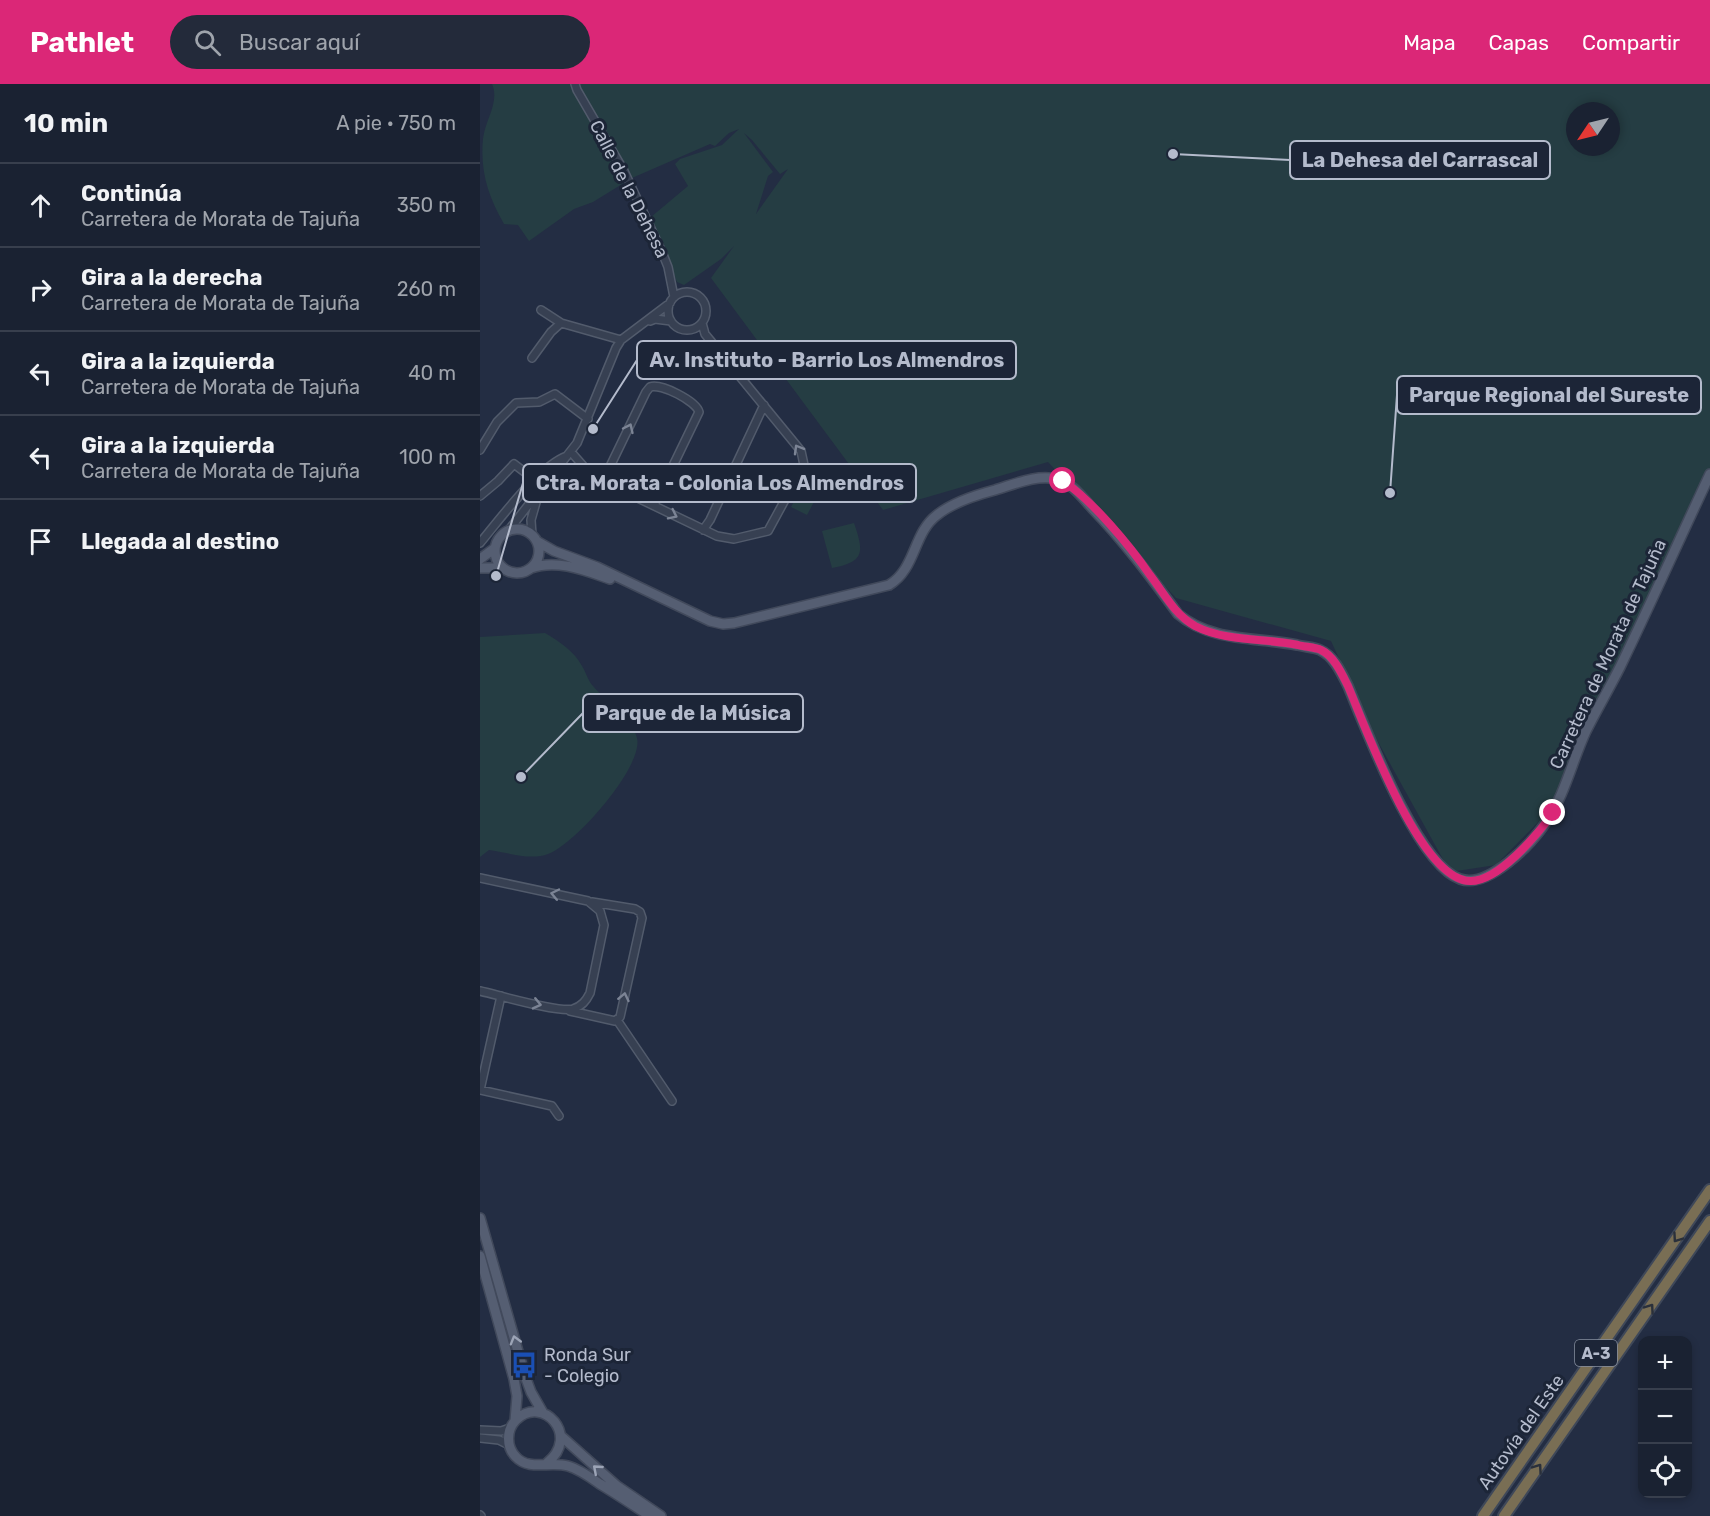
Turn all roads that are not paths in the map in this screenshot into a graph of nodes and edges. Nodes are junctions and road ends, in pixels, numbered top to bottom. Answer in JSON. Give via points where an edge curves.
{"nodes":[{"id":1,"x":575,"y":84,"type":"edge"},
{"id":2,"x":672,"y":300,"type":"junction"},
{"id":3,"x":541,"y":310,"type":"dead end"},
{"id":4,"x":671,"y":321,"type":"junction"},
{"id":5,"x":561,"y":323,"type":"junction"},
{"id":6,"x":702,"y":323,"type":"junction"},
{"id":7,"x":642,"y":324,"type":"junction"},
{"id":8,"x":621,"y":340,"type":"junction"},
{"id":9,"x":532,"y":358,"type":"dead end"},
{"id":10,"x":764,"y":405,"type":"junction"},
{"id":11,"x":588,"y":419,"type":"junction"},
{"id":12,"x":480,"y":450,"type":"edge"},
{"id":13,"x":570,"y":454,"type":"junction"},
{"id":14,"x":1710,"y":474,"type":"edge"},
{"id":15,"x":535,"y":480,"type":"junction"},
{"id":16,"x":603,"y":481,"type":"junction"},
{"id":17,"x":543,"y":487,"type":"junction"},
{"id":18,"x":480,"y":496,"type":"edge"},
{"id":19,"x":654,"y":505,"type":"junction"},
{"id":20,"x":703,"y":530,"type":"junction"},
{"id":21,"x":508,"y":531,"type":"junction"},
{"id":22,"x":535,"y":538,"type":"junction"},
{"id":23,"x":480,"y":543,"type":"edge"},
{"id":24,"x":495,"y":548,"type":"junction"},
{"id":25,"x":482,"y":556,"type":"edge"},
{"id":26,"x":480,"y":568,"type":"edge"},
{"id":27,"x":503,"y":568,"type":"junction"},
{"id":28,"x":531,"y":568,"type":"junction"},
{"id":29,"x":648,"y":592,"type":"junction"},
{"id":30,"x":480,"y":878,"type":"edge"},
{"id":31,"x":588,"y":901,"type":"junction"},
{"id":32,"x":480,"y":991,"type":"edge"},
{"id":33,"x":501,"y":996,"type":"junction"},
{"id":34,"x":564,"y":1010,"type":"junction"},
{"id":35,"x":617,"y":1020,"type":"junction"},
{"id":36,"x":480,"y":1090,"type":"edge"},
{"id":37,"x":672,"y":1101,"type":"dead end"},
{"id":38,"x":559,"y":1116,"type":"dead end"},
{"id":39,"x":1710,"y":1190,"type":"edge"},
{"id":40,"x":480,"y":1218,"type":"edge"},
{"id":41,"x":1710,"y":1221,"type":"edge"},
{"id":42,"x":480,"y":1256,"type":"edge"},
{"id":43,"x":543,"y":1413,"type":"junction"},
{"id":44,"x":513,"y":1424,"type":"junction"},
{"id":45,"x":480,"y":1430,"type":"edge"},
{"id":46,"x":561,"y":1436,"type":"junction"},
{"id":47,"x":480,"y":1438,"type":"edge"},
{"id":48,"x":509,"y":1445,"type":"junction"},
{"id":49,"x":547,"y":1463,"type":"junction"},
{"id":50,"x":650,"y":1516,"type":"edge"},
{"id":51,"x":661,"y":1516,"type":"edge"},
{"id":52,"x":1483,"y":1516,"type":"edge"},
{"id":53,"x":1504,"y":1516,"type":"edge"}],
"edges":[{"from":1,"to":2,"type":"street","name":"Calle de la Dehesa","via":[[624,171],[666,259]]},
{"from":2,"to":4,"type":"street","via":[[668,314]]},
{"from":2,"to":6,"type":"street","via":[[680,293],[691,292],[702,299],[706,311]]},
{"from":2,"to":7,"type":"street"},
{"from":3,"to":5,"type":"street"},
{"from":4,"to":6,"type":"street","via":[[686,330]]},
{"from":4,"to":7,"type":"street","via":[[655,319]]},
{"from":5,"to":8,"type":"street"},
{"from":5,"to":9,"type":"street"},
{"from":6,"to":10,"type":"street","via":[[705,334]]},
{"from":7,"to":8,"type":"street"},
{"from":8,"to":11,"type":"street"},
{"from":10,"to":20,"type":"street"},
{"from":20,"to":10,"type":"street","one_way":true,"via":[[724,539],[768,531],[804,465],[801,451]]},
{"from":11,"to":12,"type":"street","via":[[553,393],[539,402],[516,403],[497,422]]},
{"from":11,"to":13,"type":"street"},
{"from":13,"to":15,"type":"street","via":[[556,460]]},
{"from":13,"to":16,"type":"street","via":[[592,476]]},
{"from":13,"to":17,"type":"street"},
{"from":14,"to":29,"type":"main road","name":"Carretera de Morata de Tajuña","via":[[1586,733],[1553,813],[1512,858],[1477,881],[1461,880],[1445,870],[1409,823],[1348,686],[1329,657],[1321,650],[1211,632],[1185,620],[1113,529],[1063,481],[1029,480],[948,508],[926,527],[902,575],[880,588],[746,622],[723,624]]},
{"from":15,"to":17,"type":"street"},
{"from":15,"to":18,"type":"street","via":[[514,464]]},
{"from":15,"to":23,"type":"street"},
{"from":16,"to":19,"type":"street"},
{"from":16,"to":19,"type":"street","one_way":true,"via":[[645,392],[660,386],[694,404],[699,412]]},
{"from":17,"to":21,"type":"street"},
{"from":17,"to":22,"type":"street","via":[[531,520]]},
{"from":19,"to":20,"type":"street","one_way":true},
{"from":21,"to":22,"type":"main road","via":[[525,530]]},
{"from":21,"to":24,"type":"main road"},
{"from":22,"to":28,"type":"main road","via":[[539,555]]},
{"from":22,"to":29,"type":"main road","name":"Carretera de Morata de Tajuña","via":[[554,551]]},
{"from":24,"to":25,"type":"main road"},
{"from":24,"to":27,"type":"main road"},
{"from":26,"to":27,"type":"main road"},
{"from":27,"to":28,"type":"main road","via":[[516,573]]},
{"from":28,"to":29,"type":"main road","name":"Carretera de Morata de Tajuña","via":[[561,564]]},
{"from":31,"to":30,"type":"street","one_way":true},
{"from":31,"to":34,"type":"street","via":[[600,911],[604,925],[590,993],[580,1006]]},
{"from":35,"to":31,"type":"street","one_way":true,"via":[[642,918],[635,909]]},
{"from":32,"to":33,"type":"street"},
{"from":33,"to":34,"type":"street","one_way":true},
{"from":33,"to":36,"type":"street"},
{"from":34,"to":35,"type":"street"},
{"from":35,"to":37,"type":"street"},
{"from":36,"to":38,"type":"street","via":[[552,1106]]},
{"from":39,"to":52,"type":"highway","name":"Autovía del Este","number":"A-3","one_way":true},
{"from":43,"to":40,"type":"main road","one_way":true,"via":[[525,1376]]},
{"from":53,"to":41,"type":"highway","name":"Autovía del Este","number":"A-3","one_way":true},
{"from":42,"to":44,"type":"main road","via":[[514,1379],[517,1396]]},
{"from":43,"to":44,"type":"main road","via":[[523,1415]]},
{"from":43,"to":46,"type":"main road","via":[[551,1417]]},
{"from":44,"to":45,"type":"street","via":[[501,1431]]},
{"from":44,"to":48,"type":"main road"},
{"from":46,"to":49,"type":"main road","via":[[560,1447]]},
{"from":51,"to":46,"type":"main road","one_way":true,"via":[[617,1486]]},
{"from":47,"to":48,"type":"street"},
{"from":48,"to":49,"type":"main road","via":[[523,1463]]},
{"from":49,"to":50,"type":"main road","via":[[578,1470]]}]}
